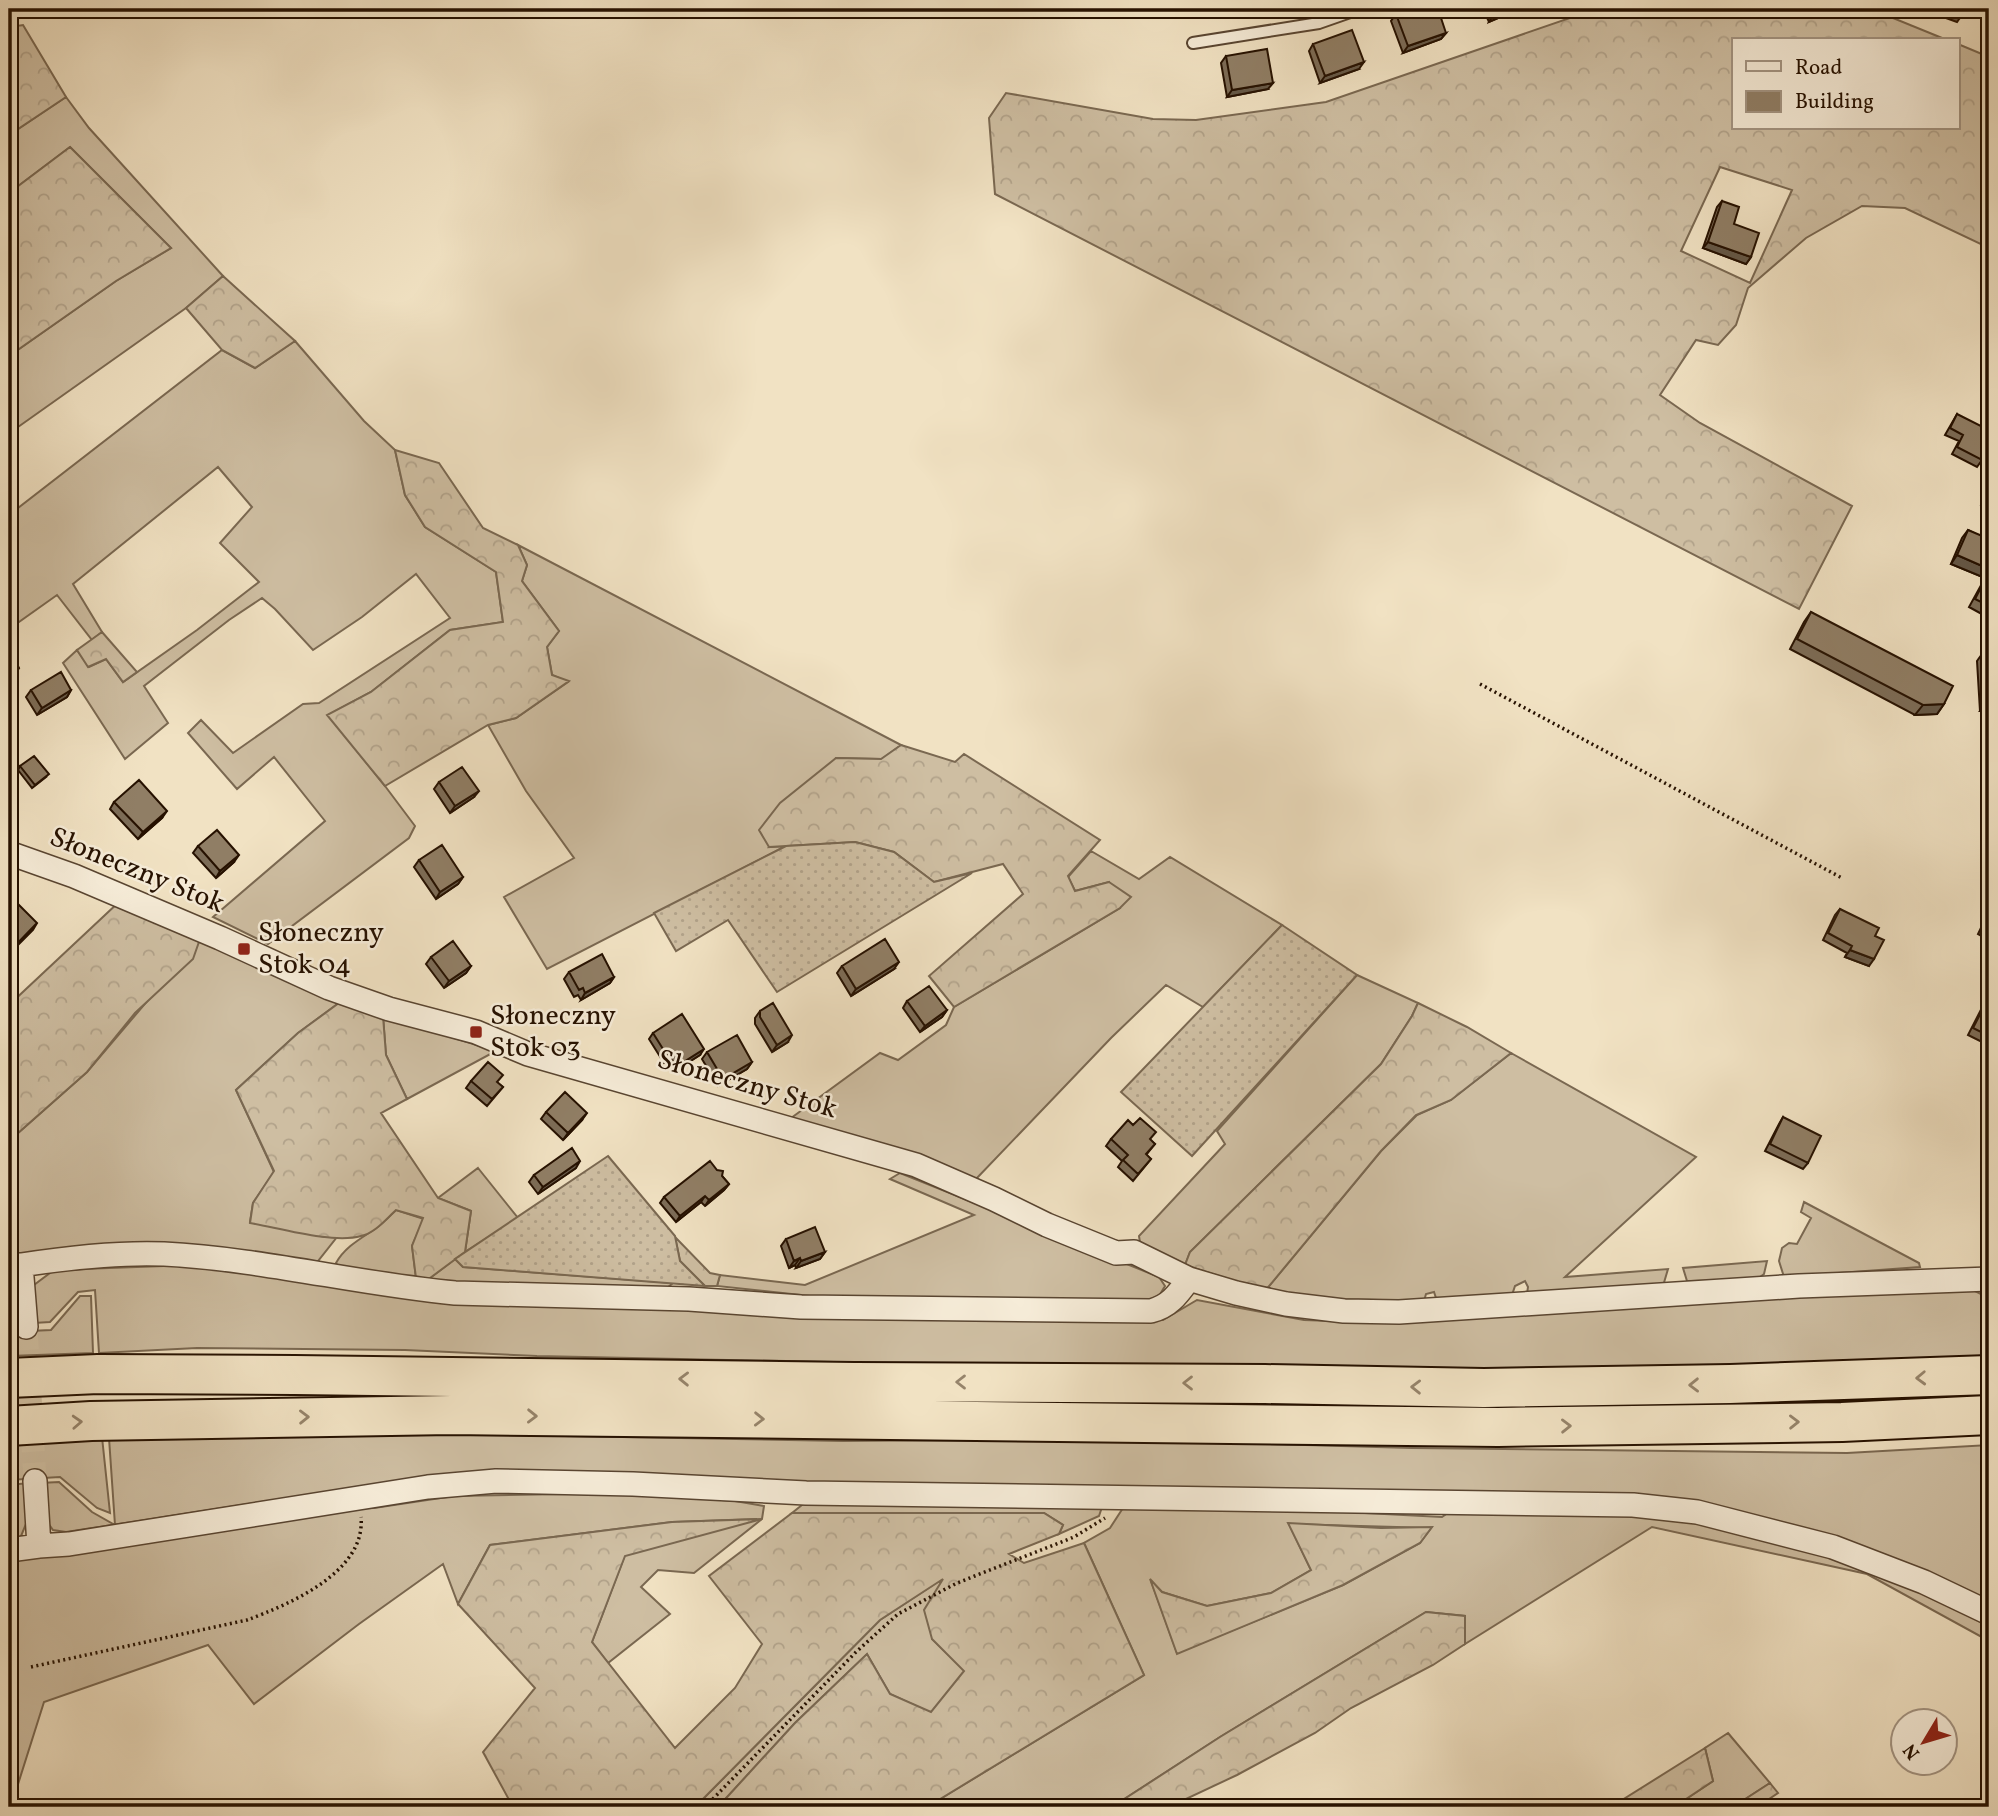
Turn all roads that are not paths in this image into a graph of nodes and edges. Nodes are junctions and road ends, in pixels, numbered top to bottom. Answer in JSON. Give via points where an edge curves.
{"nodes":[{"id":1,"x":1359,"y":9,"type":"edge"},
{"id":2,"x":1193,"y":43,"type":"dead end"},
{"id":3,"x":9,"y":853,"type":"edge"},
{"id":4,"x":15,"y":1266,"type":"edge"},
{"id":5,"x":1189,"y":1279,"type":"junction"},
{"id":6,"x":1989,"y":1279,"type":"edge"},
{"id":7,"x":26,"y":1327,"type":"tunnel mouth"},
{"id":8,"x":1989,"y":1375,"type":"edge"},
{"id":9,"x":9,"y":1378,"type":"edge"},
{"id":10,"x":1989,"y":1415,"type":"edge"},
{"id":11,"x":9,"y":1426,"type":"edge"},
{"id":12,"x":35,"y":1481,"type":"tunnel mouth"},
{"id":13,"x":39,"y":1546,"type":"junction"},
{"id":14,"x":9,"y":1550,"type":"edge"},
{"id":15,"x":1989,"y":1613,"type":"edge"}],
"edges":[{"from":1,"to":2,"type":"lane","via":[[1318,23]]},
{"from":3,"to":5,"type":"street","name":"Słoneczny Stok","via":[[389,1009],[476,1032],[528,1054],[916,1165],[1047,1225],[1116,1253],[1133,1252]]},
{"from":4,"to":5,"type":"street","via":[[166,1255],[455,1293],[802,1307],[1152,1311],[1163,1308]]},
{"from":4,"to":7,"type":"street"},
{"from":5,"to":6,"type":"street","name":"Słoneczny Stok","via":[[1286,1304],[1399,1312],[1799,1286]]},
{"from":8,"to":9,"type":"highway","one_way":true,"via":[[1484,1388],[295,1375]]},
{"from":11,"to":10,"type":"highway","one_way":true,"via":[[452,1415],[1498,1427]]},
{"from":12,"to":13,"type":"street"},
{"from":13,"to":14,"type":"street"},
{"from":13,"to":15,"type":"street","via":[[428,1487],[496,1481],[806,1493],[1633,1505],[1697,1512],[1833,1547]]}]}
